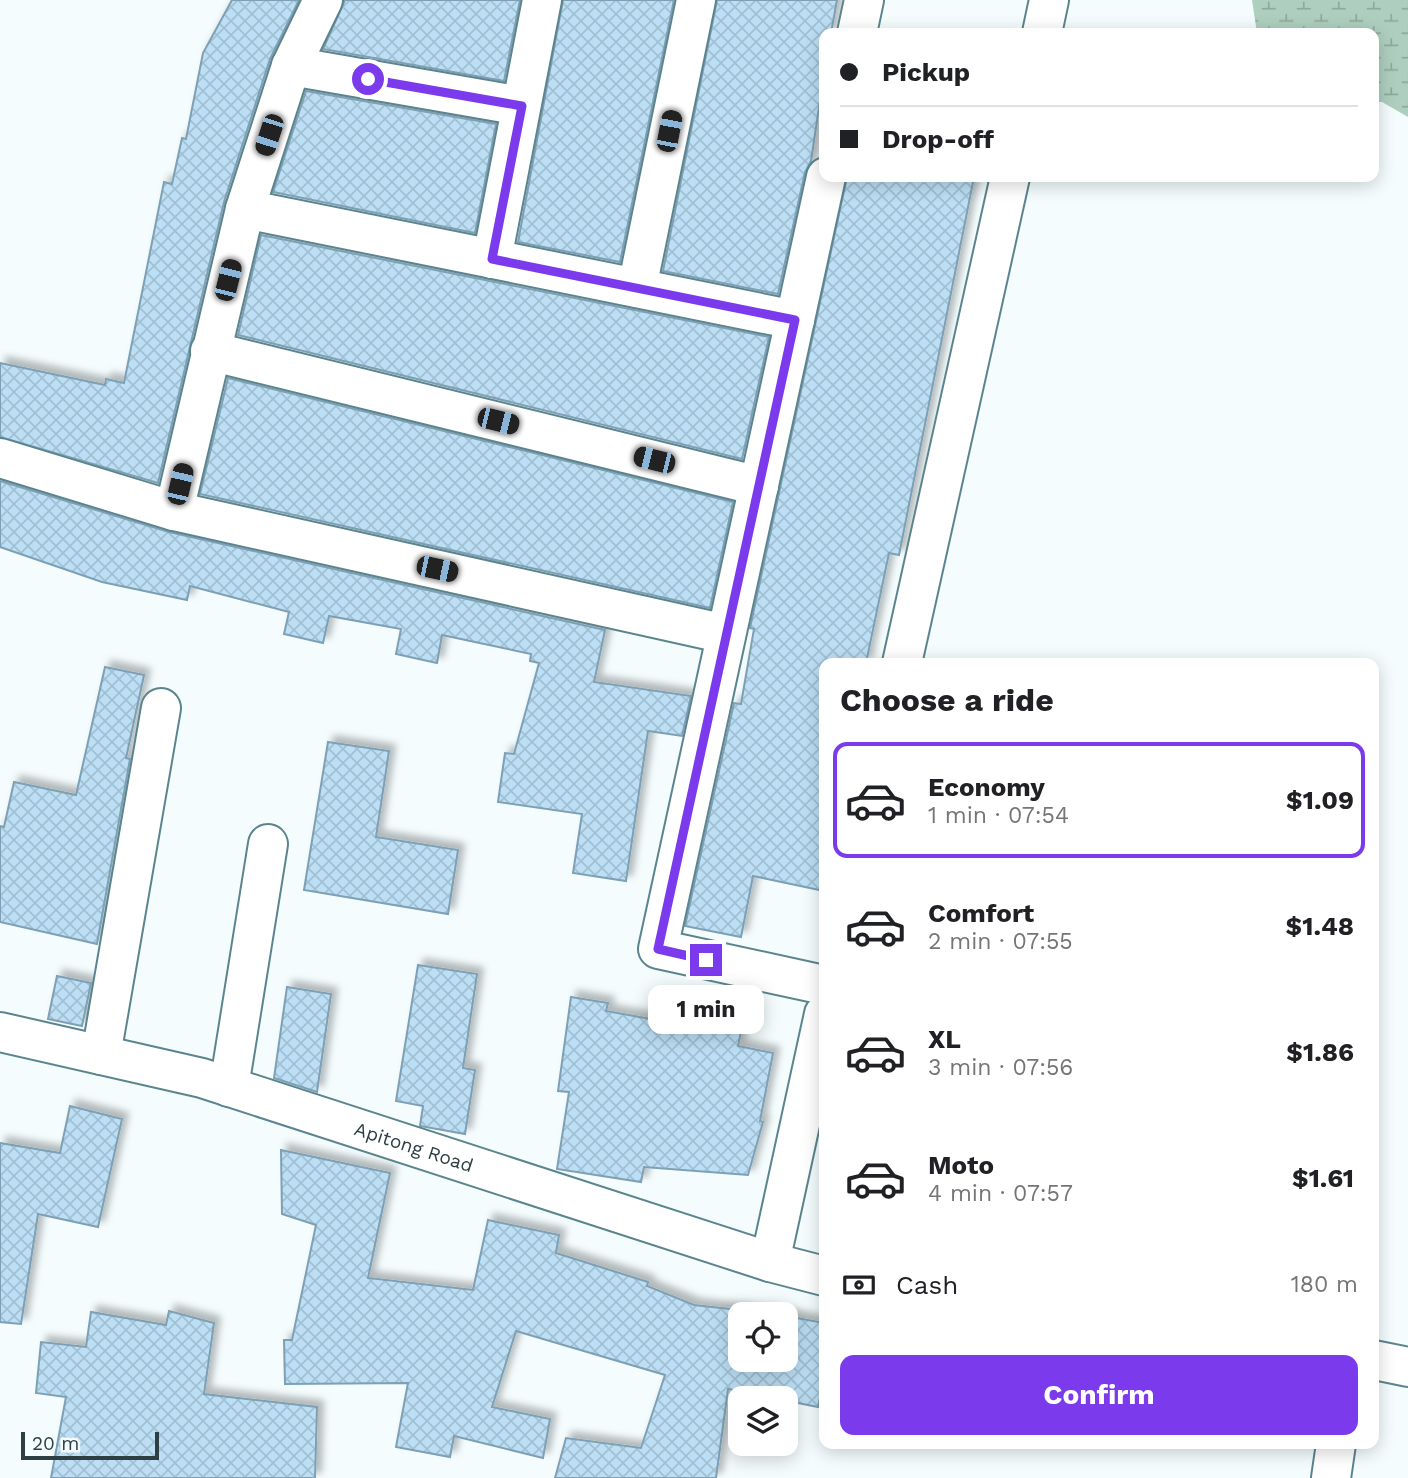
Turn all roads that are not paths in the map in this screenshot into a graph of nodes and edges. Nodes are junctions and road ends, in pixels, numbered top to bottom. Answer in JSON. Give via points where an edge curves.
{"nodes":[{"id":1,"x":323,"y":0,"type":"edge"},
{"id":2,"x":542,"y":0,"type":"edge"},
{"id":3,"x":696,"y":0,"type":"edge"},
{"id":4,"x":864,"y":0,"type":"edge"},
{"id":5,"x":1049,"y":0,"type":"edge"},
{"id":6,"x":858,"y":28,"type":"edge"},
{"id":7,"x":1043,"y":28,"type":"edge"},
{"id":8,"x":291,"y":66,"type":"junction"},
{"id":9,"x":522,"y":106,"type":"junction"},
{"id":10,"x":825,"y":182,"type":"edge"},
{"id":11,"x":1009,"y":182,"type":"edge"},
{"id":12,"x":245,"y":209,"type":"junction"},
{"id":13,"x":492,"y":259,"type":"junction"},
{"id":14,"x":637,"y":288,"type":"junction"},
{"id":15,"x":795,"y":320,"type":"junction"},
{"id":16,"x":210,"y":351,"type":"junction"},
{"id":17,"x":0,"y":458,"type":"edge"},
{"id":18,"x":759,"y":486,"type":"junction"},
{"id":19,"x":174,"y":511,"type":"junction"},
{"id":20,"x":726,"y":634,"type":"junction"},
{"id":21,"x":903,"y":658,"type":"edge"},
{"id":22,"x":161,"y":708,"type":"dead end"},
{"id":23,"x":268,"y":844,"type":"dead end"},
{"id":24,"x":819,"y":984,"type":"edge"},
{"id":25,"x":0,"y":1032,"type":"edge"},
{"id":26,"x":819,"y":1037,"type":"edge"},
{"id":27,"x":101,"y":1055,"type":"junction"},
{"id":28,"x":229,"y":1087,"type":"junction"},
{"id":29,"x":770,"y":1262,"type":"junction"},
{"id":30,"x":819,"y":1275,"type":"edge"},
{"id":31,"x":1379,"y":1361,"type":"edge"},
{"id":32,"x":1408,"y":1367,"type":"edge"},
{"id":33,"x":1335,"y":1449,"type":"edge"},
{"id":34,"x":1331,"y":1478,"type":"edge"}],
"edges":[{"from":1,"to":8,"type":"street"},
{"from":2,"to":9,"type":"street"},
{"from":3,"to":14,"type":"street"},
{"from":4,"to":6,"type":"street"},
{"from":5,"to":7,"type":"street"},
{"from":8,"to":9,"type":"street"},
{"from":8,"to":12,"type":"street"},
{"from":9,"to":13,"type":"street"},
{"from":10,"to":15,"type":"street"},
{"from":11,"to":21,"type":"street"},
{"from":12,"to":13,"type":"street"},
{"from":12,"to":16,"type":"street"},
{"from":13,"to":14,"type":"street"},
{"from":14,"to":15,"type":"street"},
{"from":15,"to":18,"type":"street"},
{"from":16,"to":18,"type":"street"},
{"from":16,"to":19,"type":"street"},
{"from":17,"to":19,"type":"street"},
{"from":18,"to":20,"type":"street"},
{"from":19,"to":20,"type":"street"},
{"from":20,"to":24,"type":"street","via":[[658,949]]},
{"from":22,"to":27,"type":"street"},
{"from":23,"to":28,"type":"street"},
{"from":25,"to":27,"type":"street","name":"Apitong Road"},
{"from":26,"to":29,"type":"street"},
{"from":27,"to":28,"type":"street","name":"Apitong Road"},
{"from":28,"to":29,"type":"street","name":"Apitong Road"},
{"from":29,"to":30,"type":"street","name":"Apitong Road"},
{"from":31,"to":32,"type":"street"},
{"from":33,"to":34,"type":"street"}]}
